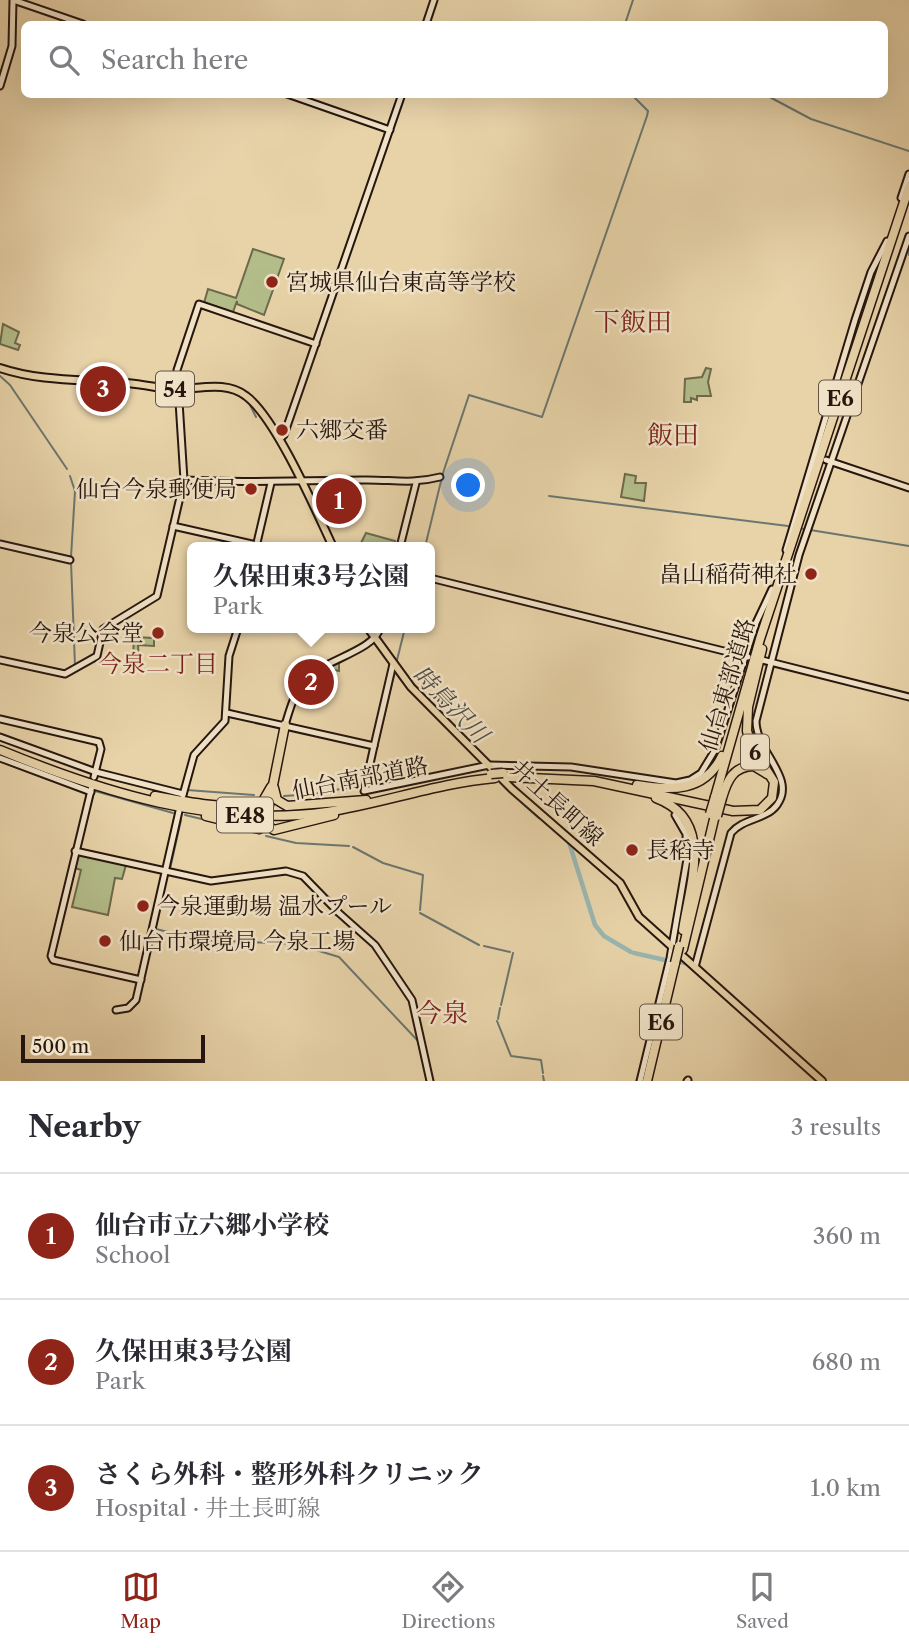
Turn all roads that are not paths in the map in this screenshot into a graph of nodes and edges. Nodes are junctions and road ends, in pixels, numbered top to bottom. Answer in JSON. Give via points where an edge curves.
{"nodes":[{"id":1,"x":434,"y":0,"type":"edge"},
{"id":2,"x":74,"y":21,"type":"edge"},
{"id":3,"x":427,"y":21,"type":"edge"},
{"id":4,"x":0,"y":55,"type":"edge"},
{"id":5,"x":9,"y":58,"type":"junction"},
{"id":6,"x":0,"y":86,"type":"edge"},
{"id":7,"x":298,"y":98,"type":"edge"},
{"id":8,"x":401,"y":98,"type":"edge"},
{"id":9,"x":390,"y":130,"type":"junction"},
{"id":10,"x":909,"y":174,"type":"edge"},
{"id":11,"x":909,"y":187,"type":"edge"},
{"id":12,"x":909,"y":201,"type":"edge"},
{"id":13,"x":909,"y":236,"type":"edge"},
{"id":14,"x":883,"y":272,"type":"junction"},
{"id":15,"x":316,"y":344,"type":"junction"},
{"id":16,"x":0,"y":368,"type":"edge"},
{"id":17,"x":178,"y":389,"type":"junction"},
{"id":18,"x":280,"y":439,"type":"junction"},
{"id":19,"x":829,"y":461,"type":"junction"},
{"id":20,"x":440,"y":477,"type":"dead end"},
{"id":21,"x":184,"y":480,"type":"junction"},
{"id":22,"x":271,"y":483,"type":"junction"},
{"id":23,"x":301,"y":483,"type":"junction"},
{"id":24,"x":416,"y":483,"type":"junction"},
{"id":25,"x":909,"y":488,"type":"edge"},
{"id":26,"x":173,"y":526,"type":"junction"},
{"id":27,"x":804,"y":526,"type":"junction"},
{"id":28,"x":239,"y":542,"type":"edge"},
{"id":29,"x":257,"y":542,"type":"edge"},
{"id":30,"x":330,"y":542,"type":"edge"},
{"id":31,"x":401,"y":542,"type":"edge"},
{"id":32,"x":0,"y":544,"type":"edge"},
{"id":33,"x":70,"y":560,"type":"dead end"},
{"id":34,"x":435,"y":579,"type":"edge"},
{"id":35,"x":773,"y":607,"type":"junction"},
{"id":36,"x":236,"y":633,"type":"edge"},
{"id":37,"x":371,"y":633,"type":"edge"},
{"id":38,"x":378,"y":633,"type":"edge"},
{"id":39,"x":375,"y":639,"type":"junction"},
{"id":40,"x":765,"y":639,"type":"junction"},
{"id":41,"x":747,"y":657,"type":"junction"},
{"id":42,"x":0,"y":660,"type":"edge"},
{"id":43,"x":762,"y":660,"type":"dead end"},
{"id":44,"x":770,"y":663,"type":"junction"},
{"id":45,"x":395,"y":666,"type":"junction"},
{"id":46,"x":747,"y":680,"type":"junction"},
{"id":47,"x":909,"y":697,"type":"edge"},
{"id":48,"x":227,"y":713,"type":"junction"},
{"id":49,"x":0,"y":719,"type":"edge"},
{"id":50,"x":285,"y":726,"type":"junction"},
{"id":51,"x":0,"y":737,"type":"edge"},
{"id":52,"x":374,"y":746,"type":"junction"},
{"id":53,"x":0,"y":748,"type":"edge"},
{"id":54,"x":0,"y":758,"type":"edge"},
{"id":55,"x":497,"y":773,"type":"junction"},
{"id":56,"x":95,"y":775,"type":"junction"},
{"id":57,"x":585,"y":781,"type":"junction"},
{"id":58,"x":610,"y":781,"type":"junction"},
{"id":59,"x":272,"y":787,"type":"junction"},
{"id":60,"x":142,"y":794,"type":"junction"},
{"id":61,"x":397,"y":796,"type":"junction"},
{"id":62,"x":719,"y":798,"type":"junction"},
{"id":63,"x":367,"y":800,"type":"junction"},
{"id":64,"x":176,"y":808,"type":"junction"},
{"id":65,"x":675,"y":815,"type":"dead end"},
{"id":66,"x":714,"y":815,"type":"junction"},
{"id":67,"x":268,"y":817,"type":"junction"},
{"id":68,"x":75,"y":851,"type":"junction"},
{"id":69,"x":165,"y":872,"type":"junction"},
{"id":70,"x":683,"y":930,"type":"junction"},
{"id":71,"x":678,"y":947,"type":"junction"},
{"id":72,"x":695,"y":967,"type":"junction"},
{"id":73,"x":141,"y":980,"type":"junction"},
{"id":74,"x":116,"y":1010,"type":"dead end"},
{"id":75,"x":430,"y":1081,"type":"edge"},
{"id":76,"x":640,"y":1081,"type":"edge"},
{"id":77,"x":649,"y":1081,"type":"edge"},
{"id":78,"x":822,"y":1081,"type":"edge"}],
"edges":[{"from":1,"to":3,"type":"street"},
{"from":2,"to":5,"type":"street","via":[[13,0]]},
{"from":4,"to":5,"type":"street"},
{"from":5,"to":6,"type":"street"},
{"from":7,"to":9,"type":"street"},
{"from":8,"to":9,"type":"street"},
{"from":9,"to":15,"type":"street"},
{"from":10,"to":41,"type":"street"},
{"from":11,"to":14,"type":"highway","name":"仙台東部道路","number":"E6"},
{"from":12,"to":14,"type":"highway","name":"仙台東部道路","number":"E6"},
{"from":13,"to":19,"type":"street"},
{"from":14,"to":27,"type":"highway","name":"仙台東部道路","number":"E6"},
{"from":15,"to":17,"type":"street","via":[[200,304],[178,366]]},
{"from":15,"to":18,"type":"street"},
{"from":16,"to":17,"type":"main road","number":"54","via":[[40,379]]},
{"from":17,"to":18,"type":"main road","number":"54","via":[[221,386],[240,391]]},
{"from":17,"to":21,"type":"street"},
{"from":18,"to":23,"type":"main road","number":"54"},
{"from":19,"to":25,"type":"street"},
{"from":19,"to":27,"type":"street"},
{"from":20,"to":24,"type":"street"},
{"from":21,"to":22,"type":"street"},
{"from":21,"to":26,"type":"street"},
{"from":22,"to":23,"type":"street"},
{"from":22,"to":29,"type":"street"},
{"from":23,"to":24,"type":"street"},
{"from":23,"to":30,"type":"main road","number":"54"},
{"from":24,"to":31,"type":"street"},
{"from":26,"to":28,"type":"street"},
{"from":26,"to":42,"type":"street","via":[[156,598],[103,629],[97,656],[65,674]]},
{"from":27,"to":35,"type":"highway","name":"仙台東部道路","number":"E6"},
{"from":27,"to":44,"type":"street"},
{"from":32,"to":33,"type":"street"},
{"from":34,"to":41,"type":"street"},
{"from":35,"to":40,"type":"highway","name":"仙台東部道路","number":"E6"},
{"from":35,"to":46,"type":"highway","name":"仙台東部道路","number":"E6"},
{"from":36,"to":48,"type":"street","via":[[229,656]]},
{"from":37,"to":39,"type":"main road","name":"井土長町線"},
{"from":38,"to":39,"type":"street"},
{"from":39,"to":45,"type":"main road","name":"井土長町線"},
{"from":39,"to":50,"type":"street","via":[[305,681]]},
{"from":40,"to":57,"type":"highway","number":"6","via":[[746,724],[752,747],[774,782],[774,795],[767,805],[756,812],[739,812]]},
{"from":40,"to":62,"type":"highway","name":"仙台東部道路","number":"E6"},
{"from":41,"to":55,"type":"street","via":[[715,750],[707,767],[690,780],[662,783],[572,767]]},
{"from":43,"to":44,"type":"street"},
{"from":44,"to":47,"type":"street"},
{"from":44,"to":72,"type":"street","via":[[756,733],[779,772],[782,794],[773,809],[731,833]]},
{"from":45,"to":52,"type":"street"},
{"from":45,"to":55,"type":"main road","name":"井土長町線"},
{"from":46,"to":58,"type":"highway","number":"6","via":[[720,760],[702,780],[671,789]]},
{"from":46,"to":62,"type":"highway","name":"仙台東部道路","number":"E6"},
{"from":48,"to":50,"type":"street"},
{"from":48,"to":56,"type":"street","via":[[194,755],[182,797]]},
{"from":49,"to":56,"type":"street","via":[[99,742]]},
{"from":50,"to":52,"type":"street"},
{"from":50,"to":59,"type":"highway"},
{"from":51,"to":56,"type":"street"},
{"from":52,"to":55,"type":"street","via":[[364,791]]},
{"from":53,"to":60,"type":"highway","name":"仙台南部道路","number":"E48"},
{"from":53,"to":64,"type":"highway","name":"仙台南部道路","number":"E48"},
{"from":54,"to":68,"type":"street","via":[[92,789]]},
{"from":55,"to":57,"type":"highway","name":"仙台南部道路","number":"E48"},
{"from":55,"to":58,"type":"highway","name":"仙台南部道路","number":"E48","via":[[548,773]]},
{"from":55,"to":61,"type":"highway","name":"仙台南部道路","number":"E48"},
{"from":55,"to":63,"type":"highway","name":"仙台南部道路","number":"E48"},
{"from":55,"to":71,"type":"main road","name":"井土長町線","via":[[620,883],[639,917]]},
{"from":57,"to":70,"type":"highway","via":[[660,800],[685,818],[695,851]]},
{"from":58,"to":62,"type":"highway","number":"6","via":[[748,810],[768,800],[770,779],[757,767],[743,767],[728,780]]},
{"from":59,"to":60,"type":"highway","via":[[263,801],[246,805]]},
{"from":59,"to":63,"type":"highway","via":[[279,803],[293,806]]},
{"from":59,"to":67,"type":"highway"},
{"from":60,"to":63,"type":"highway","name":"仙台南部道路","number":"E48","via":[[248,812],[306,810]]},
{"from":61,"to":64,"type":"highway","name":"仙台南部道路","number":"E48","via":[[341,810],[281,816]]},
{"from":61,"to":67,"type":"highway","via":[[274,830]]},
{"from":62,"to":66,"type":"highway","name":"仙台東部道路","number":"E6","bridge":true},
{"from":64,"to":67,"type":"highway","via":[[257,828]]},
{"from":64,"to":69,"type":"street"},
{"from":65,"to":71,"type":"street","via":[[686,834],[688,850]]},
{"from":66,"to":70,"type":"highway","name":"仙台東部道路","number":"E6"},
{"from":66,"to":71,"type":"highway","name":"仙台東部道路","number":"E6"},
{"from":68,"to":69,"type":"street"},
{"from":68,"to":73,"type":"street","via":[[52,958]]},
{"from":69,"to":73,"type":"street"},
{"from":69,"to":75,"type":"street","via":[[211,881],[286,871],[309,879],[375,945],[412,1000]]},
{"from":70,"to":71,"type":"highway","name":"仙台東部道路","number":"E6"},
{"from":71,"to":72,"type":"main road","name":"井土長町線"},
{"from":71,"to":76,"type":"street"},
{"from":71,"to":77,"type":"highway","name":"仙台東部道路","number":"E6","bridge":true},
{"from":72,"to":78,"type":"main road","name":"井土長町線"},
{"from":73,"to":74,"type":"street","via":[[135,1003]]}]}
